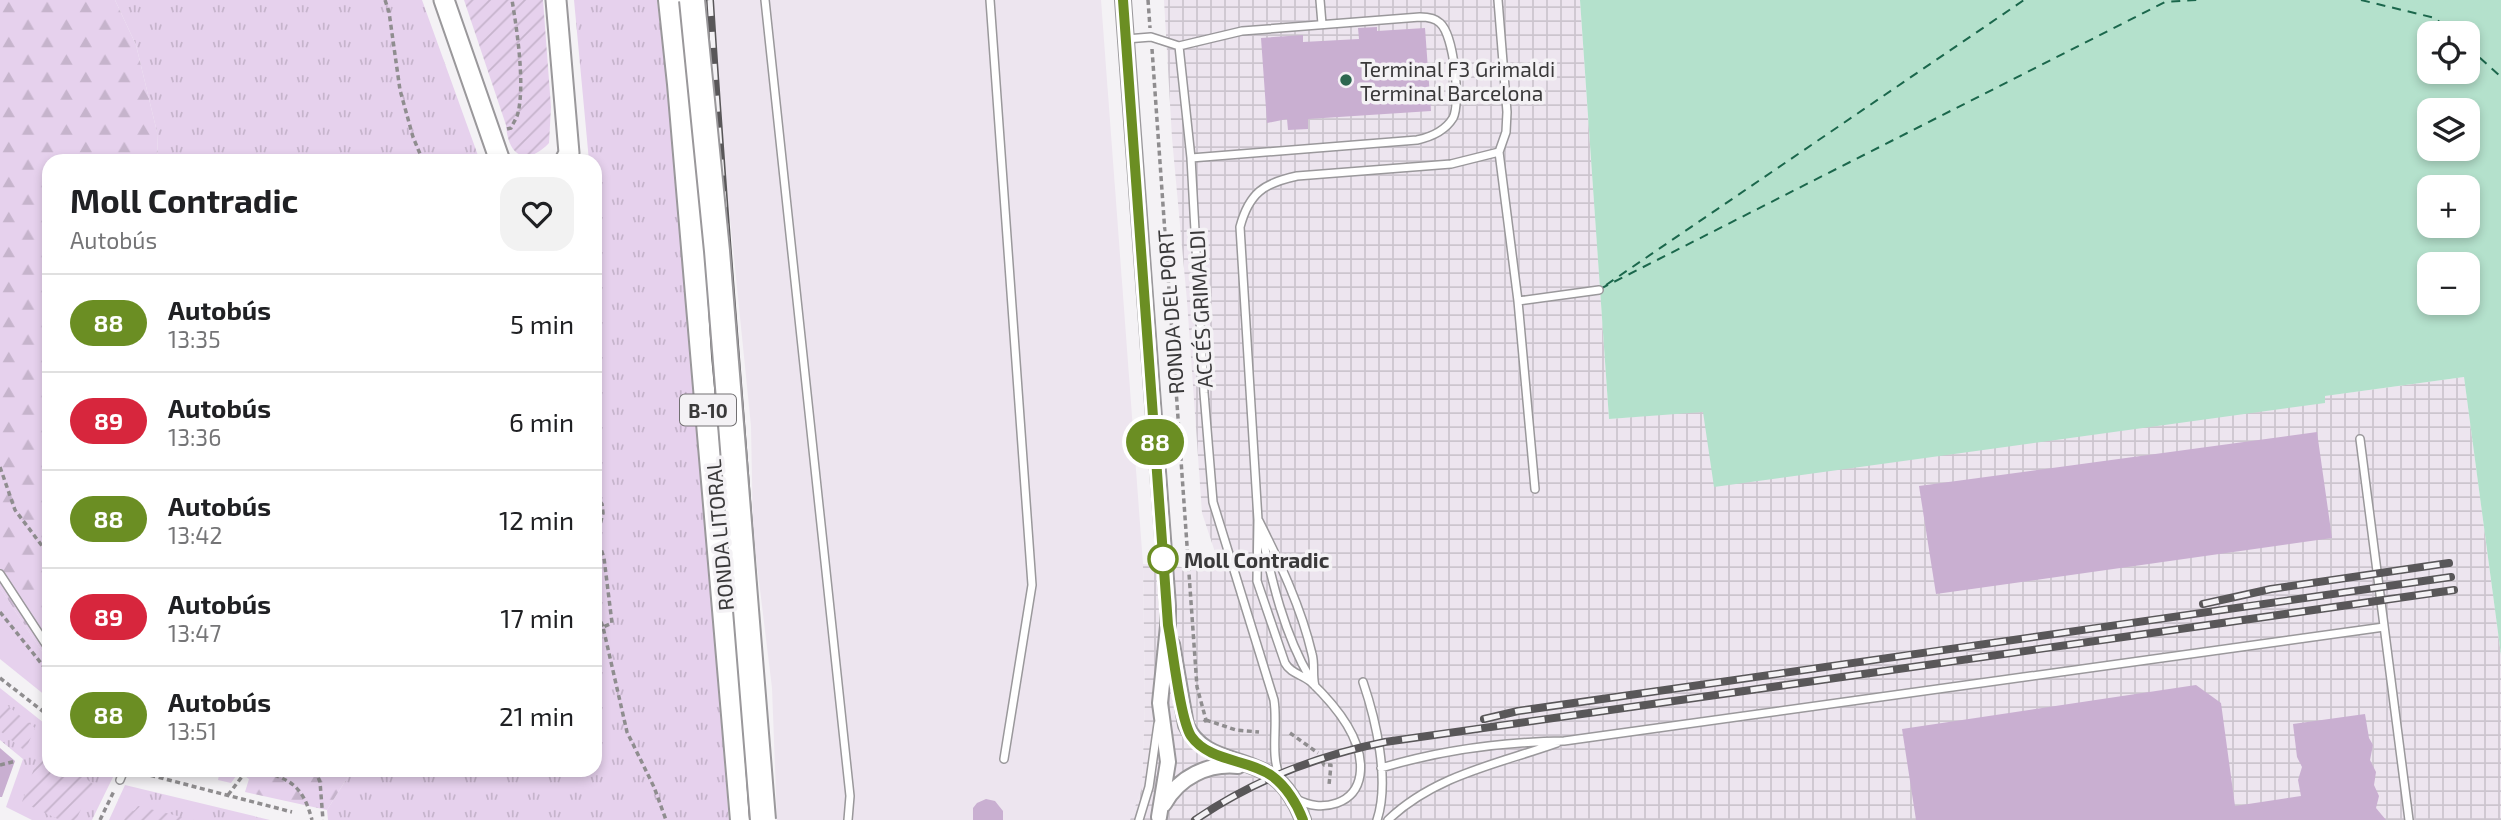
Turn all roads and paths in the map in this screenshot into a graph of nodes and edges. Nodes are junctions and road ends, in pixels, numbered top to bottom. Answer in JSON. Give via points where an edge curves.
{"nodes":[{"id":1,"x":385,"y":0,"type":"edge"},
{"id":2,"x":444,"y":0,"type":"edge"},
{"id":3,"x":512,"y":0,"type":"edge"},
{"id":4,"x":556,"y":0,"type":"edge"},
{"id":5,"x":671,"y":0,"type":"edge"},
{"id":6,"x":692,"y":0,"type":"edge"},
{"id":7,"x":765,"y":0,"type":"edge"},
{"id":8,"x":990,"y":0,"type":"edge"},
{"id":9,"x":1123,"y":0,"type":"edge"},
{"id":10,"x":1148,"y":0,"type":"edge"},
{"id":11,"x":1320,"y":0,"type":"edge"},
{"id":12,"x":1497,"y":0,"type":"edge"},
{"id":13,"x":1149,"y":18,"type":"dead end"},
{"id":14,"x":1322,"y":24,"type":"junction"},
{"id":15,"x":1126,"y":39,"type":"junction"},
{"id":16,"x":1180,"y":46,"type":"junction"},
{"id":17,"x":1152,"y":50,"type":"dead end"},
{"id":18,"x":505,"y":130,"type":"dead end"},
{"id":19,"x":1499,"y":152,"type":"junction"},
{"id":20,"x":420,"y":154,"type":"edge"},
{"id":21,"x":498,"y":154,"type":"edge"},
{"id":22,"x":568,"y":154,"type":"edge"},
{"id":23,"x":1191,"y":158,"type":"junction"},
{"id":24,"x":1599,"y":290,"type":"dead end"},
{"id":25,"x":1518,"y":301,"type":"junction"},
{"id":26,"x":2360,"y":439,"type":"dead end"},
{"id":27,"x":0,"y":468,"type":"edge"},
{"id":28,"x":1535,"y":489,"type":"dead end"},
{"id":29,"x":1258,"y":520,"type":"junction"},
{"id":30,"x":42,"y":544,"type":"edge"},
{"id":31,"x":602,"y":552,"type":"edge"},
{"id":32,"x":0,"y":574,"type":"edge"},
{"id":33,"x":0,"y":612,"type":"edge"},
{"id":34,"x":1168,"y":625,"type":"junction"},
{"id":35,"x":603,"y":627,"type":"joint"},
{"id":36,"x":2384,"y":627,"type":"junction"},
{"id":37,"x":42,"y":638,"type":"edge"},
{"id":38,"x":42,"y":664,"type":"edge"},
{"id":39,"x":0,"y":678,"type":"edge"},
{"id":40,"x":1363,"y":682,"type":"dead end"},
{"id":41,"x":1315,"y":686,"type":"junction"},
{"id":42,"x":1160,"y":703,"type":"junction"},
{"id":43,"x":42,"y":710,"type":"edge"},
{"id":44,"x":1206,"y":720,"type":"junction"},
{"id":45,"x":1259,"y":732,"type":"dead end"},
{"id":46,"x":1189,"y":733,"type":"junction"},
{"id":47,"x":1290,"y":733,"type":"dead end"},
{"id":48,"x":1564,"y":741,"type":"junction"},
{"id":49,"x":1318,"y":753,"type":"dead end"},
{"id":50,"x":1004,"y":759,"type":"dead end"},
{"id":51,"x":16,"y":761,"type":"dead end"},
{"id":52,"x":1322,"y":761,"type":"dead end"},
{"id":53,"x":0,"y":765,"type":"edge"},
{"id":54,"x":1381,"y":768,"type":"junction"},
{"id":55,"x":1256,"y":769,"type":"junction"},
{"id":56,"x":122,"y":777,"type":"edge"},
{"id":57,"x":155,"y":777,"type":"edge"},
{"id":58,"x":242,"y":777,"type":"edge"},
{"id":59,"x":280,"y":777,"type":"edge"},
{"id":60,"x":318,"y":777,"type":"edge"},
{"id":61,"x":120,"y":780,"type":"joint"},
{"id":62,"x":1329,"y":785,"type":"dead end"},
{"id":63,"x":228,"y":795,"type":"junction"},
{"id":64,"x":1290,"y":795,"type":"junction"},
{"id":65,"x":292,"y":812,"type":"dead end"},
{"id":66,"x":1158,"y":819,"type":"edge"},
{"id":67,"x":100,"y":820,"type":"edge"},
{"id":68,"x":312,"y":820,"type":"edge"},
{"id":69,"x":323,"y":820,"type":"edge"},
{"id":70,"x":666,"y":820,"type":"edge"},
{"id":71,"x":743,"y":820,"type":"edge"},
{"id":72,"x":763,"y":820,"type":"edge"},
{"id":73,"x":848,"y":820,"type":"edge"},
{"id":74,"x":1139,"y":820,"type":"edge"},
{"id":75,"x":1303,"y":820,"type":"edge"},
{"id":76,"x":1377,"y":820,"type":"edge"},
{"id":77,"x":1388,"y":820,"type":"edge"},
{"id":78,"x":2409,"y":820,"type":"edge"}],
"edges":[{"from":1,"to":20,"type":"path","via":[[404,109]]},
{"from":2,"to":21,"type":"street"},
{"from":3,"to":18,"type":"path","via":[[520,85],[518,113],[511,128]]},
{"from":4,"to":22,"type":"street"},
{"from":5,"to":71,"type":"highway","name":"RONDA LITORAL","number":"B-10"},
{"from":6,"to":72,"type":"highway","name":"RONDA LITORAL","number":"B-10","bridge":true},
{"from":7,"to":73,"type":"lane","via":[[850,796]]},
{"from":8,"to":50,"type":"lane","via":[[1032,585]]},
{"from":9,"to":15,"type":"street","name":"RONDA DEL PORT"},
{"from":10,"to":13,"type":"path"},
{"from":11,"to":14,"type":"lane"},
{"from":12,"to":19,"type":"lane","via":[[1507,112]]},
{"from":14,"to":16,"type":"lane","via":[[1242,31]]},
{"from":14,"to":23,"type":"lane","via":[[1420,17],[1441,24],[1451,45],[1456,104],[1445,128],[1417,140]]},
{"from":15,"to":16,"type":"lane","via":[[1151,37]]},
{"from":15,"to":34,"type":"street","name":"RONDA DEL PORT"},
{"from":16,"to":23,"type":"lane","name":"ACCÉS GRIMALDI"},
{"from":17,"to":44,"type":"path","name":"RONDA DEL PORT","via":[[1188,605],[1197,687]]},
{"from":19,"to":25,"type":"lane"},
{"from":19,"to":29,"type":"lane","via":[[1451,164],[1297,176],[1258,192],[1245,209],[1240,227]]},
{"from":23,"to":64,"type":"lane","name":"ACCÉS GRIMALDI","via":[[1213,502],[1274,700],[1275,759]]},
{"from":24,"to":25,"type":"lane"},
{"from":25,"to":28,"type":"lane"},
{"from":26,"to":36,"type":"lane"},
{"from":27,"to":30,"type":"path","via":[[15,510]]},
{"from":29,"to":41,"type":"lane","via":[[1298,659]]},
{"from":29,"to":41,"type":"lane","via":[[1289,584],[1312,654]]},
{"from":29,"to":41,"type":"lane","via":[[1257,581],[1285,663]]},
{"from":31,"to":35,"type":"path","via":[[612,623]]},
{"from":32,"to":37,"type":"lane"},
{"from":33,"to":38,"type":"path"},
{"from":34,"to":42,"type":"street"},
{"from":34,"to":46,"type":"street"},
{"from":35,"to":70,"type":"path","via":[[627,732]]},
{"from":36,"to":48,"type":"lane"},
{"from":36,"to":78,"type":"lane"},
{"from":39,"to":43,"type":"path"},
{"from":40,"to":54,"type":"lane"},
{"from":41,"to":64,"type":"lane","via":[[1356,739],[1361,766],[1358,782],[1349,797],[1328,805],[1311,805]]},
{"from":42,"to":66,"type":"street","via":[[1168,762]]},
{"from":42,"to":74,"type":"lane","via":[[1155,755]]},
{"from":44,"to":45,"type":"path"},
{"from":44,"to":46,"type":"path"},
{"from":46,"to":55,"type":"street","via":[[1206,750]]},
{"from":47,"to":49,"type":"path"},
{"from":48,"to":54,"type":"lane","via":[[1509,742],[1424,755]]},
{"from":48,"to":77,"type":"lane","via":[[1446,780]]},
{"from":51,"to":53,"type":"path"},
{"from":52,"to":62,"type":"path","via":[[1331,765]]},
{"from":54,"to":76,"type":"lane"},
{"from":55,"to":64,"type":"street","via":[[1272,776]]},
{"from":55,"to":66,"type":"street","via":[[1220,766],[1196,773],[1170,794]]},
{"from":56,"to":61,"type":"lane"},
{"from":57,"to":63,"type":"path"},
{"from":58,"to":63,"type":"path"},
{"from":59,"to":68,"type":"path","via":[[301,790]]},
{"from":60,"to":69,"type":"path"},
{"from":61,"to":67,"type":"path"},
{"from":63,"to":65,"type":"path"},
{"from":64,"to":75,"type":"street"}]}
